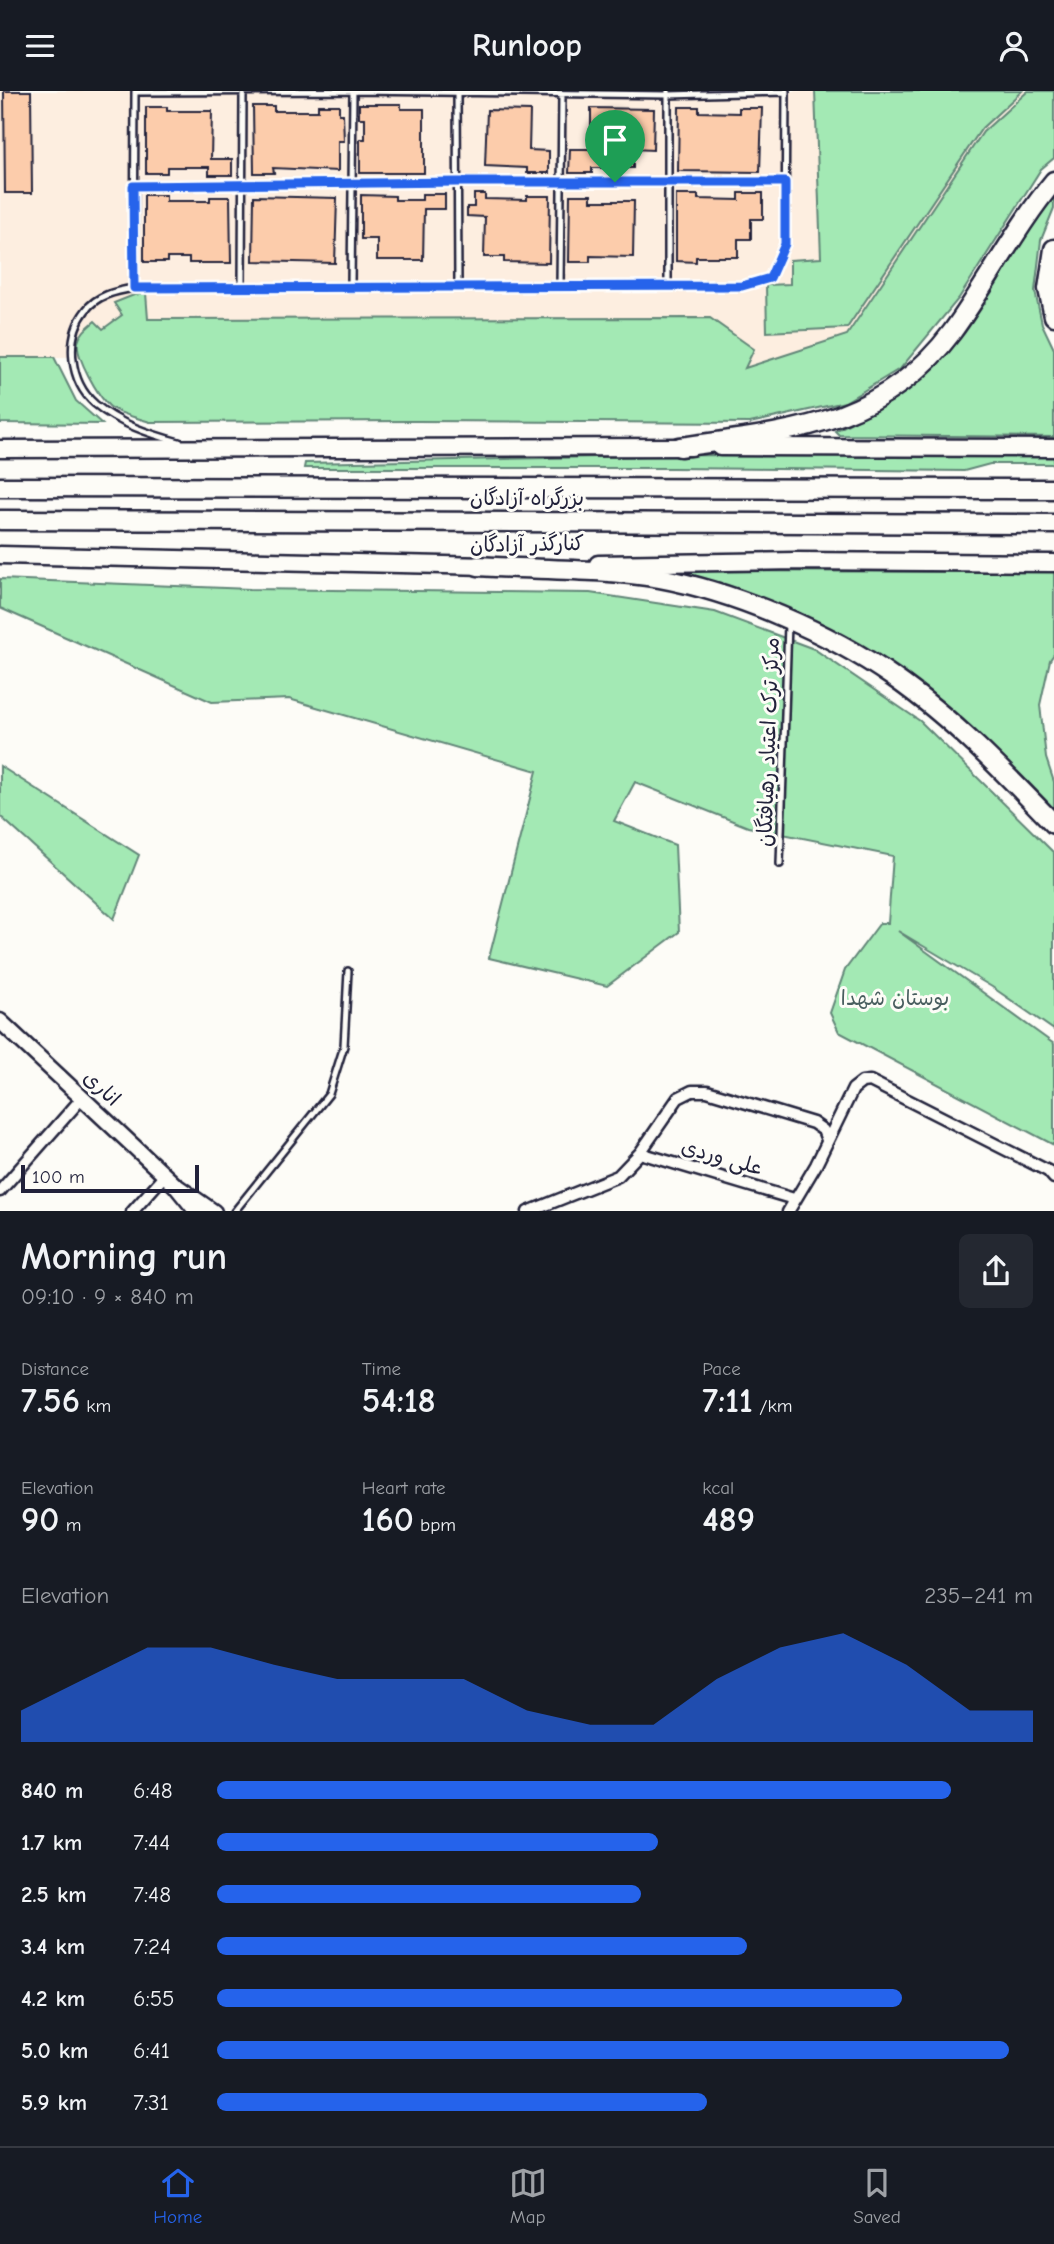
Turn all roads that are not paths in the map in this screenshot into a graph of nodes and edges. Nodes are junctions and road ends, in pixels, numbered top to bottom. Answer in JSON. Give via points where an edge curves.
{"nodes":[{"id":1,"x":135,"y":91,"type":"edge"},
{"id":2,"x":243,"y":91,"type":"edge"},
{"id":3,"x":353,"y":91,"type":"edge"},
{"id":4,"x":457,"y":92,"type":"edge"},
{"id":5,"x":786,"y":92,"type":"edge"},
{"id":6,"x":562,"y":93,"type":"edge"},
{"id":7,"x":668,"y":93,"type":"edge"},
{"id":8,"x":1054,"y":181,"type":"edge"},
{"id":9,"x":458,"y":182,"type":"junction"},
{"id":10,"x":561,"y":182,"type":"junction"},
{"id":11,"x":668,"y":182,"type":"junction"},
{"id":12,"x":785,"y":182,"type":"junction"},
{"id":13,"x":352,"y":183,"type":"junction"},
{"id":14,"x":242,"y":184,"type":"junction"},
{"id":15,"x":133,"y":186,"type":"junction"},
{"id":16,"x":1054,"y":249,"type":"edge"},
{"id":17,"x":667,"y":285,"type":"junction"},
{"id":18,"x":351,"y":286,"type":"junction"},
{"id":19,"x":458,"y":286,"type":"junction"},
{"id":20,"x":560,"y":287,"type":"junction"},
{"id":21,"x":134,"y":288,"type":"junction"},
{"id":22,"x":242,"y":288,"type":"junction"},
{"id":23,"x":1054,"y":316,"type":"edge"},
{"id":24,"x":195,"y":447,"type":"junction"},
{"id":25,"x":680,"y":447,"type":"junction"},
{"id":26,"x":0,"y":449,"type":"edge"},
{"id":27,"x":1054,"y":449,"type":"edge"},
{"id":28,"x":0,"y":487,"type":"edge"},
{"id":29,"x":1054,"y":489,"type":"edge"},
{"id":30,"x":0,"y":520,"type":"edge"},
{"id":31,"x":1054,"y":524,"type":"edge"},
{"id":32,"x":0,"y":555,"type":"edge"},
{"id":33,"x":1054,"y":562,"type":"edge"},
{"id":34,"x":478,"y":566,"type":"junction"},
{"id":35,"x":788,"y":621,"type":"junction"},
{"id":36,"x":1054,"y":824,"type":"edge"},
{"id":37,"x":780,"y":865,"type":"dead end"},
{"id":38,"x":348,"y":971,"type":"dead end"},
{"id":39,"x":0,"y":1021,"type":"edge"},
{"id":40,"x":82,"y":1098,"type":"junction"},
{"id":41,"x":827,"y":1140,"type":"junction"},
{"id":42,"x":640,"y":1153,"type":"junction"},
{"id":43,"x":1054,"y":1178,"type":"edge"},
{"id":44,"x":170,"y":1180,"type":"junction"},
{"id":45,"x":0,"y":1191,"type":"edge"},
{"id":46,"x":794,"y":1199,"type":"junction"},
{"id":47,"x":133,"y":1211,"type":"edge"},
{"id":48,"x":196,"y":1211,"type":"edge"},
{"id":49,"x":213,"y":1211,"type":"edge"},
{"id":50,"x":235,"y":1211,"type":"edge"},
{"id":51,"x":530,"y":1211,"type":"edge"},
{"id":52,"x":788,"y":1211,"type":"edge"}],
"edges":[{"from":1,"to":2,"type":"lane"},
{"from":1,"to":15,"type":"lane"},
{"from":2,"to":3,"type":"lane"},
{"from":2,"to":14,"type":"lane"},
{"from":3,"to":4,"type":"lane"},
{"from":3,"to":13,"type":"lane"},
{"from":4,"to":6,"type":"lane"},
{"from":4,"to":9,"type":"lane"},
{"from":5,"to":7,"type":"lane"},
{"from":5,"to":12,"type":"lane"},
{"from":6,"to":7,"type":"lane"},
{"from":6,"to":10,"type":"lane"},
{"from":7,"to":11,"type":"lane"},
{"from":8,"to":25,"type":"highway","via":[[950,334],[888,392],[825,422]]},
{"from":9,"to":10,"type":"lane"},
{"from":9,"to":13,"type":"lane"},
{"from":9,"to":19,"type":"lane"},
{"from":10,"to":11,"type":"lane"},
{"from":10,"to":20,"type":"lane"},
{"from":11,"to":12,"type":"lane"},
{"from":11,"to":17,"type":"lane"},
{"from":12,"to":17,"type":"lane","via":[[785,244],[770,278],[742,286]]},
{"from":13,"to":14,"type":"lane"},
{"from":13,"to":18,"type":"lane"},
{"from":14,"to":15,"type":"lane"},
{"from":14,"to":22,"type":"lane"},
{"from":15,"to":21,"type":"lane"},
{"from":16,"to":23,"type":"highway","via":[[1048,289]]},
{"from":17,"to":20,"type":"lane"},
{"from":18,"to":19,"type":"lane"},
{"from":18,"to":22,"type":"lane"},
{"from":19,"to":20,"type":"lane"},
{"from":21,"to":22,"type":"lane"},
{"from":21,"to":24,"type":"lane","via":[[102,297],[86,309],[73,343],[76,377],[95,404],[118,419]]},
{"from":24,"to":25,"type":"main road"},
{"from":24,"to":26,"type":"main road"},
{"from":25,"to":27,"type":"main road"},
{"from":28,"to":29,"type":"highway","name":"بزرگراه آزادگان"},
{"from":30,"to":31,"type":"highway","name":"بزرگراه آزادگان"},
{"from":32,"to":34,"type":"main road","name":"کنارگذر آزادگان"},
{"from":33,"to":34,"type":"main road","name":"کنارگذر آزادگان"},
{"from":34,"to":35,"type":"highway","via":[[657,578],[716,593]]},
{"from":35,"to":36,"type":"highway","via":[[861,656],[924,700]]},
{"from":35,"to":37,"type":"lane","name":"مرکز ترک اعتیاد رهیافتگان"},
{"from":38,"to":50,"type":"lane","via":[[344,1046],[328,1094]]},
{"from":39,"to":40,"type":"street","name":"اناری"},
{"from":40,"to":44,"type":"street","name":"اناری"},
{"from":40,"to":45,"type":"street"},
{"from":41,"to":42,"type":"street","via":[[813,1123],[707,1091],[692,1091],[678,1098]]},
{"from":41,"to":43,"type":"street","via":[[853,1089],[870,1081]]},
{"from":41,"to":46,"type":"street"},
{"from":42,"to":46,"type":"street","name":"علی وردی"},
{"from":42,"to":51,"type":"street","via":[[618,1176]]},
{"from":44,"to":47,"type":"street"},
{"from":44,"to":48,"type":"street","name":"اناری"},
{"from":44,"to":49,"type":"street","name":"اناری"},
{"from":46,"to":52,"type":"street"}]}
